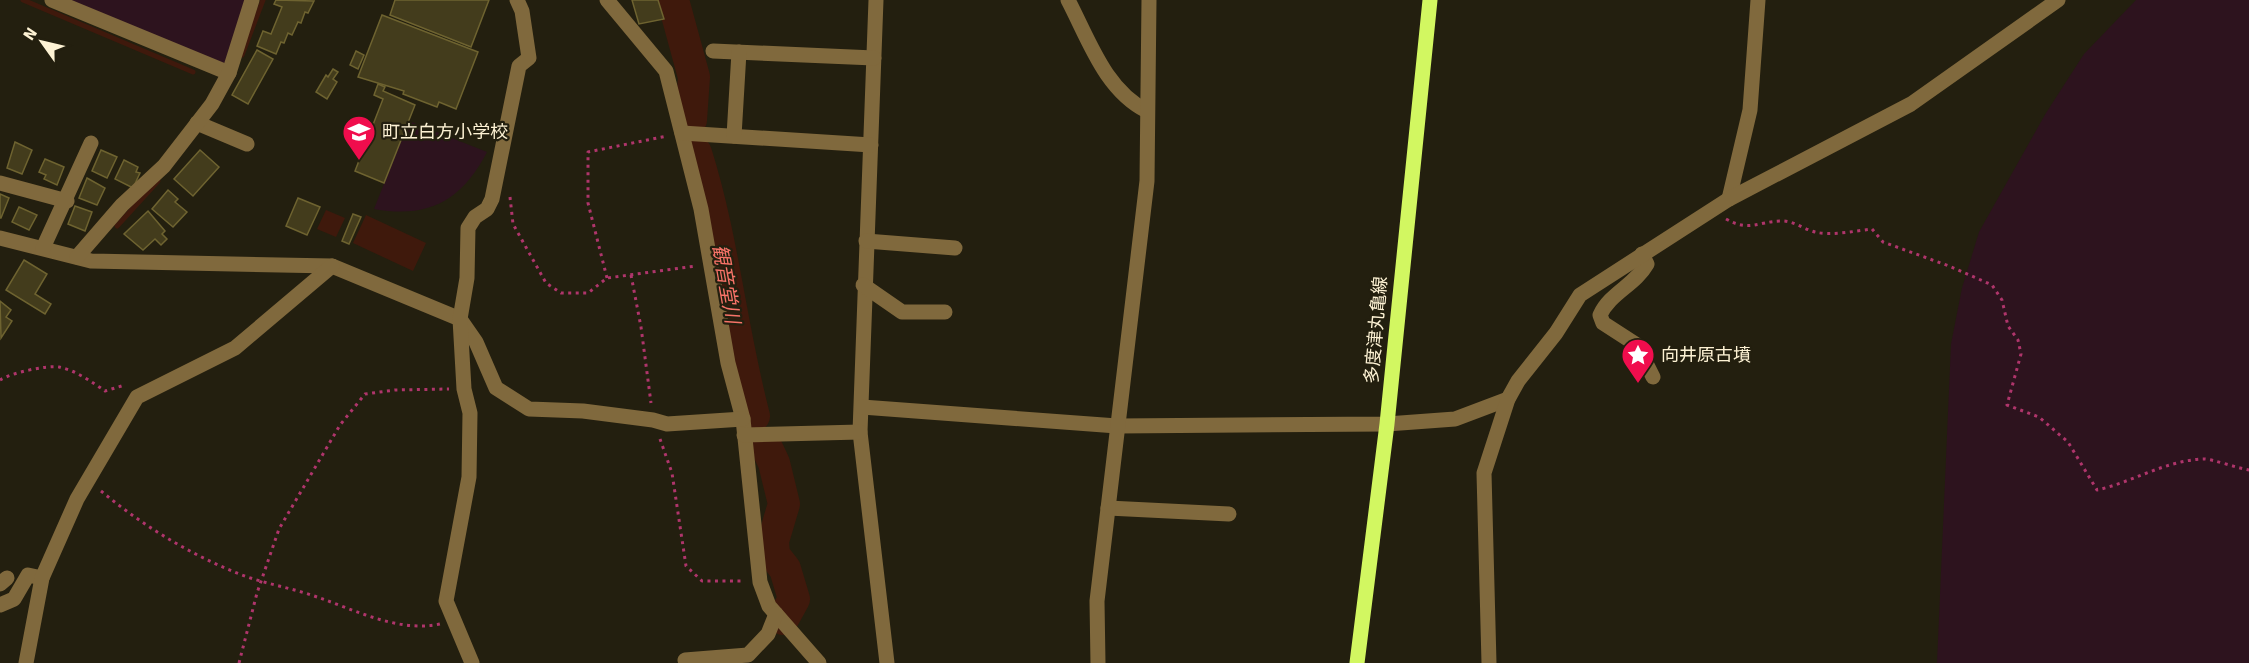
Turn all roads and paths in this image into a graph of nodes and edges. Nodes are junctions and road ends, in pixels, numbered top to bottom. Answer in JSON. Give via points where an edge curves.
{"nodes":[{"id":1,"x":52,"y":0,"type":"edge"},
{"id":2,"x":252,"y":0,"type":"edge"},
{"id":3,"x":516,"y":0,"type":"edge"},
{"id":4,"x":607,"y":0,"type":"edge"},
{"id":5,"x":876,"y":0,"type":"edge"},
{"id":6,"x":1068,"y":0,"type":"edge"},
{"id":7,"x":1149,"y":0,"type":"edge"},
{"id":8,"x":1430,"y":0,"type":"edge"},
{"id":9,"x":1758,"y":0,"type":"edge"},
{"id":10,"x":2058,"y":0,"type":"edge"},
{"id":11,"x":713,"y":51,"type":"dead end"},
{"id":12,"x":739,"y":52,"type":"junction"},
{"id":13,"x":874,"y":57,"type":"junction"},
{"id":14,"x":229,"y":73,"type":"junction"},
{"id":15,"x":1147,"y":111,"type":"junction"},
{"id":16,"x":197,"y":123,"type":"junction"},
{"id":17,"x":682,"y":134,"type":"junction"},
{"id":18,"x":734,"y":136,"type":"junction"},
{"id":19,"x":91,"y":143,"type":"dead end"},
{"id":20,"x":246,"y":144,"type":"dead end"},
{"id":21,"x":871,"y":145,"type":"junction"},
{"id":22,"x":0,"y":183,"type":"edge"},
{"id":23,"x":511,"y":188,"type":"dead end"},
{"id":24,"x":1729,"y":199,"type":"junction"},
{"id":25,"x":67,"y":201,"type":"junction"},
{"id":26,"x":1723,"y":218,"type":"dead end"},
{"id":27,"x":0,"y":238,"type":"edge"},
{"id":28,"x":866,"y":241,"type":"junction"},
{"id":29,"x":43,"y":248,"type":"junction"},
{"id":30,"x":955,"y":248,"type":"dead end"},
{"id":31,"x":1642,"y":254,"type":"junction"},
{"id":32,"x":77,"y":257,"type":"junction"},
{"id":33,"x":710,"y":264,"type":"junction"},
{"id":34,"x":332,"y":266,"type":"junction"},
{"id":35,"x":631,"y":275,"type":"junction"},
{"id":36,"x":607,"y":278,"type":"junction"},
{"id":37,"x":863,"y":285,"type":"junction"},
{"id":38,"x":945,"y":312,"type":"dead end"},
{"id":39,"x":460,"y":319,"type":"junction"},
{"id":40,"x":1653,"y":376,"type":"dead end"},
{"id":41,"x":0,"y":380,"type":"edge"},
{"id":42,"x":134,"y":383,"type":"dead end"},
{"id":43,"x":464,"y":389,"type":"junction"},
{"id":44,"x":1508,"y":399,"type":"junction"},
{"id":45,"x":862,"y":407,"type":"junction"},
{"id":46,"x":743,"y":419,"type":"junction"},
{"id":47,"x":653,"y":420,"type":"junction"},
{"id":48,"x":1387,"y":424,"type":"junction"},
{"id":49,"x":1118,"y":426,"type":"junction"},
{"id":50,"x":860,"y":432,"type":"junction"},
{"id":51,"x":744,"y":435,"type":"junction"},
{"id":52,"x":2249,"y":470,"type":"edge"},
{"id":53,"x":100,"y":490,"type":"dead end"},
{"id":54,"x":1108,"y":508,"type":"junction"},
{"id":55,"x":1229,"y":514,"type":"dead end"},
{"id":56,"x":42,"y":578,"type":"junction"},
{"id":57,"x":261,"y":581,"type":"junction"},
{"id":58,"x":760,"y":582,"type":"junction"},
{"id":59,"x":0,"y":605,"type":"edge"},
{"id":60,"x":776,"y":614,"type":"junction"},
{"id":61,"x":454,"y":620,"type":"junction"},
{"id":62,"x":26,"y":663,"type":"edge"},
{"id":63,"x":239,"y":663,"type":"edge"},
{"id":64,"x":472,"y":663,"type":"edge"},
{"id":65,"x":686,"y":663,"type":"edge"},
{"id":66,"x":819,"y":663,"type":"edge"},
{"id":67,"x":887,"y":663,"type":"edge"},
{"id":68,"x":1098,"y":663,"type":"edge"},
{"id":69,"x":1357,"y":663,"type":"edge"},
{"id":70,"x":1489,"y":663,"type":"edge"}],
"edges":[{"from":1,"to":14,"type":"street"},
{"from":2,"to":14,"type":"street"},
{"from":3,"to":39,"type":"street","via":[[522,11],[529,58],[519,66],[492,199],[468,228],[467,278]]},
{"from":4,"to":17,"type":"street","via":[[666,71]]},
{"from":5,"to":13,"type":"street"},
{"from":6,"to":15,"type":"street","via":[[1113,84],[1131,103]]},
{"from":7,"to":15,"type":"street"},
{"from":8,"to":48,"type":"main road","name":"多度津丸亀線"},
{"from":9,"to":24,"type":"street","via":[[1750,110]]},
{"from":10,"to":24,"type":"street","via":[[1911,104]]},
{"from":11,"to":12,"type":"street"},
{"from":12,"to":13,"type":"street"},
{"from":12,"to":18,"type":"street"},
{"from":13,"to":21,"type":"street"},
{"from":14,"to":16,"type":"street"},
{"from":15,"to":49,"type":"street","via":[[1147,181]]},
{"from":16,"to":20,"type":"street"},
{"from":16,"to":32,"type":"street","via":[[164,166]]},
{"from":17,"to":18,"type":"street"},
{"from":17,"to":33,"type":"street"},
{"from":17,"to":36,"type":"path","via":[[588,152],[588,204]]},
{"from":18,"to":21,"type":"street"},
{"from":19,"to":25,"type":"street"},
{"from":21,"to":28,"type":"street"},
{"from":22,"to":25,"type":"street"},
{"from":23,"to":36,"type":"path","via":[[513,224],[546,283],[561,293],[588,293]]},
{"from":24,"to":31,"type":"street"},
{"from":25,"to":29,"type":"street"},
{"from":26,"to":52,"type":"path","via":[[1738,226],[1780,221],[1817,233],[1872,230],[1883,242],[1992,285],[2002,300],[2021,354],[2007,405],[2039,417],[2068,442],[2097,490],[2179,461],[2207,459]]},
{"from":27,"to":29,"type":"street"},
{"from":28,"to":30,"type":"street"},
{"from":28,"to":37,"type":"street"},
{"from":29,"to":32,"type":"street"},
{"from":31,"to":40,"type":"street","via":[[1647,264],[1641,275],[1604,306],[1600,315],[1603,323],[1637,345]]},
{"from":31,"to":44,"type":"street","via":[[1580,295]]},
{"from":32,"to":34,"type":"street","via":[[91,261]]},
{"from":33,"to":35,"type":"path"},
{"from":33,"to":46,"type":"street","via":[[728,363]]},
{"from":34,"to":39,"type":"street"},
{"from":34,"to":56,"type":"street","via":[[235,348],[137,397],[77,499]]},
{"from":35,"to":36,"type":"path"},
{"from":35,"to":47,"type":"path"},
{"from":37,"to":38,"type":"street","via":[[902,312]]},
{"from":37,"to":45,"type":"street"},
{"from":39,"to":43,"type":"street"},
{"from":39,"to":47,"type":"street","via":[[476,342],[496,388],[529,409]]},
{"from":41,"to":42,"type":"path","via":[[9,374],[58,367],[105,390]]},
{"from":43,"to":57,"type":"path","via":[[364,394],[340,425],[279,529]]},
{"from":43,"to":61,"type":"street","via":[[470,413],[469,477],[446,601]]},
{"from":44,"to":48,"type":"street","via":[[1455,419]]},
{"from":44,"to":70,"type":"street","via":[[1484,473]]},
{"from":45,"to":49,"type":"street"},
{"from":45,"to":50,"type":"street"},
{"from":46,"to":47,"type":"street","via":[[667,424]]},
{"from":46,"to":51,"type":"street"},
{"from":47,"to":58,"type":"path","via":[[672,473],[686,566],[702,581]]},
{"from":48,"to":49,"type":"street"},
{"from":48,"to":69,"type":"main road","name":"多度津丸亀線"},
{"from":49,"to":54,"type":"street"},
{"from":50,"to":51,"type":"street"},
{"from":50,"to":67,"type":"street"},
{"from":51,"to":58,"type":"street"},
{"from":53,"to":57,"type":"path","via":[[131,516],[177,544]]},
{"from":54,"to":55,"type":"street"},
{"from":54,"to":68,"type":"street","via":[[1097,601]]},
{"from":56,"to":59,"type":"street","via":[[28,575],[14,599]]},
{"from":56,"to":62,"type":"street"},
{"from":57,"to":61,"type":"path","via":[[399,625],[430,626]]},
{"from":57,"to":63,"type":"path"},
{"from":58,"to":60,"type":"street"},
{"from":60,"to":65,"type":"street","via":[[768,634],[748,655],[685,660]]},
{"from":60,"to":66,"type":"street"},
{"from":61,"to":64,"type":"street"}]}
